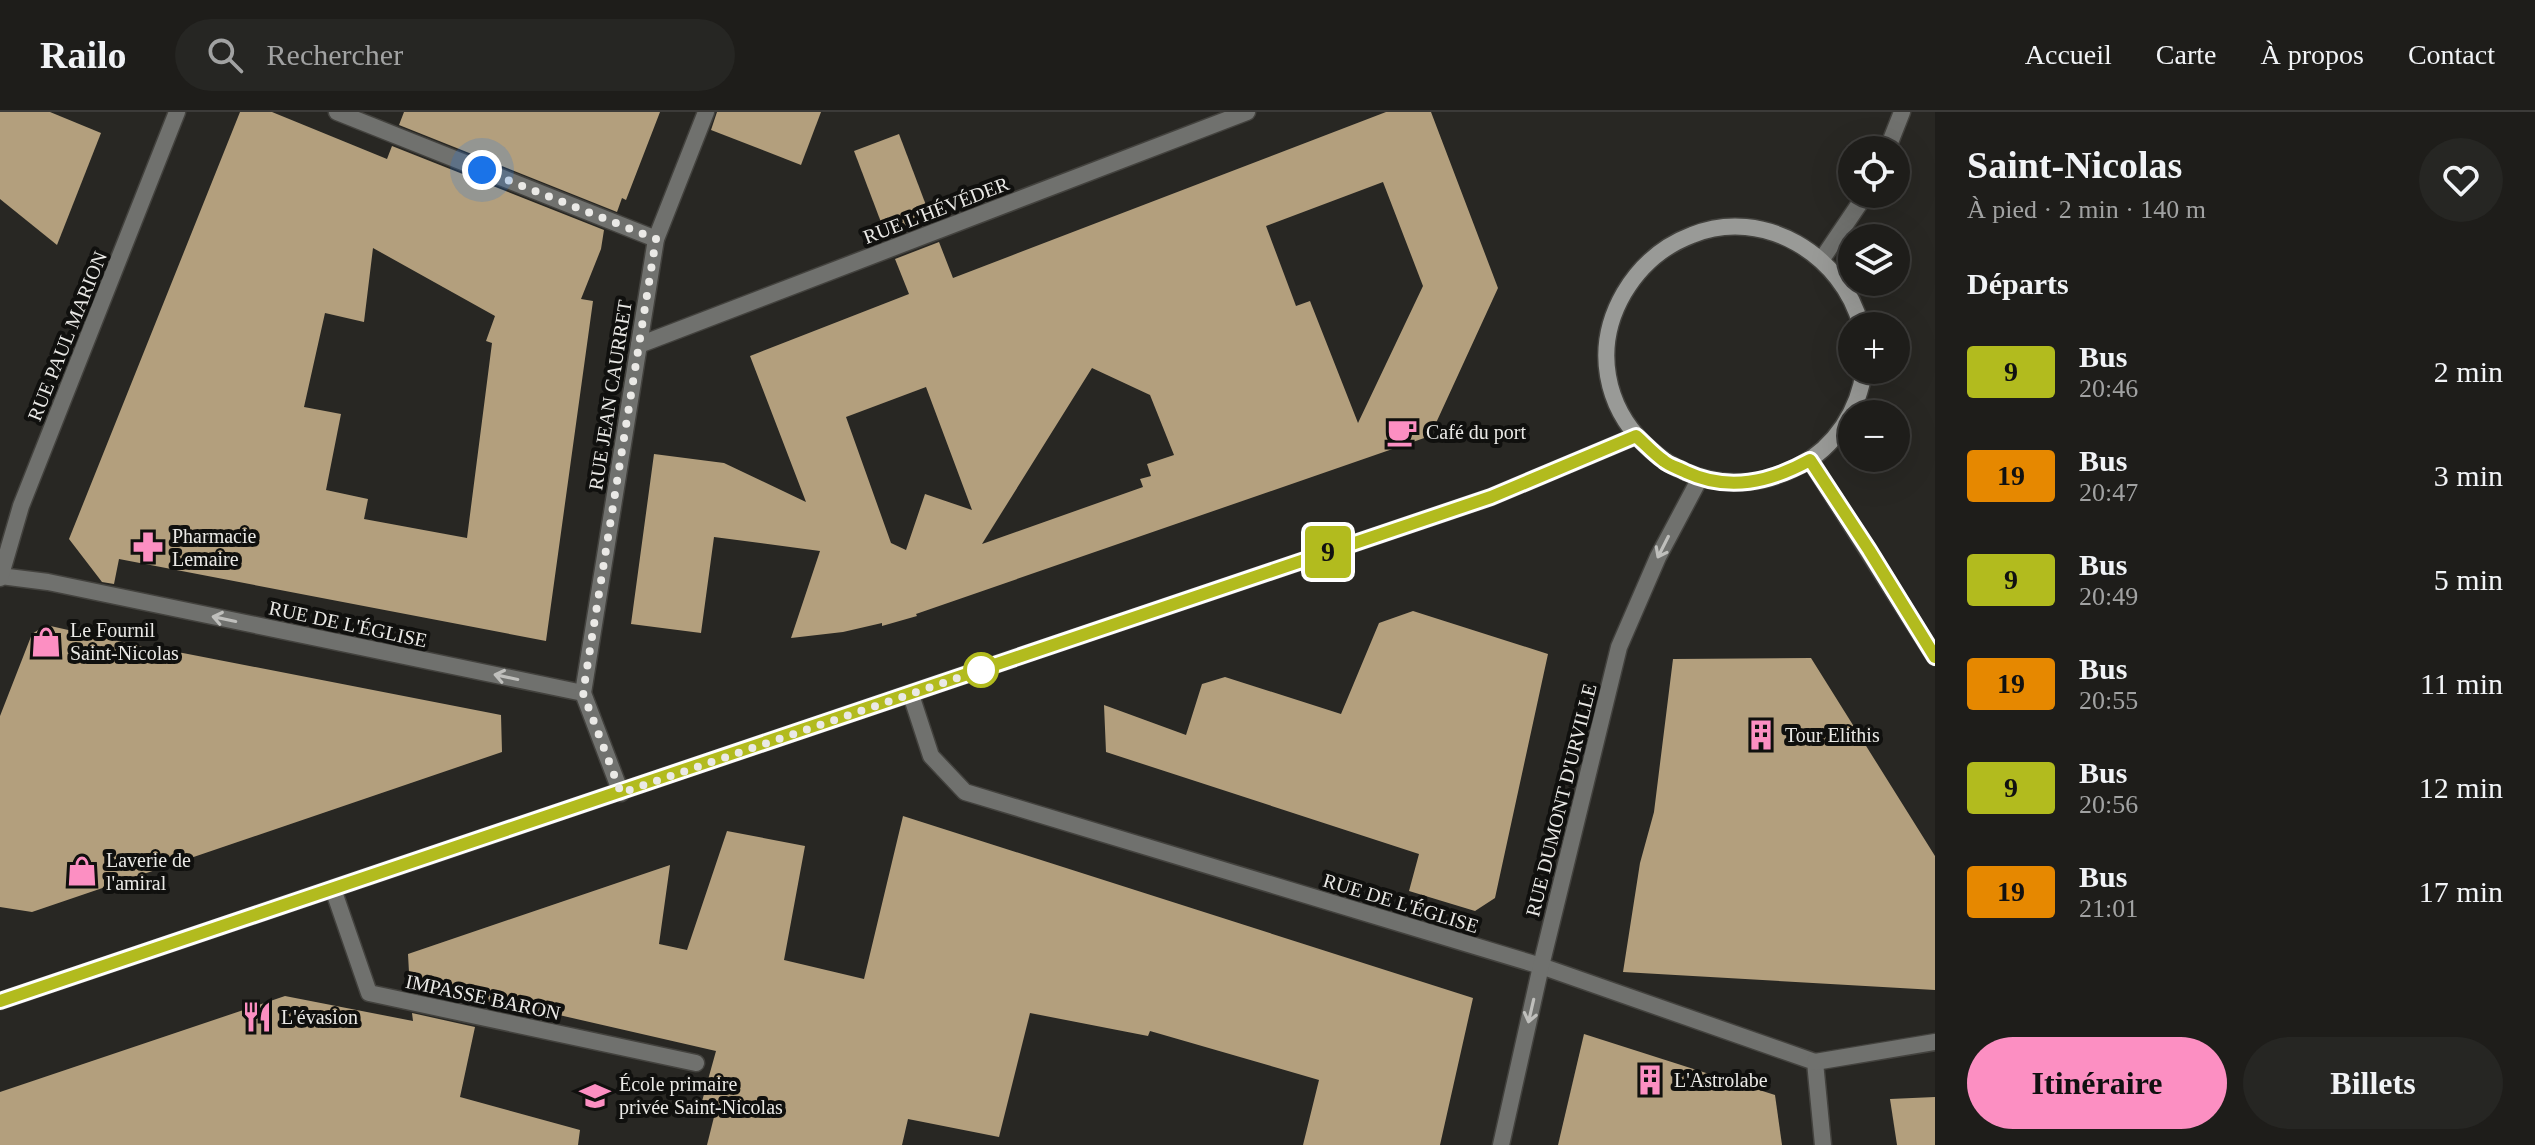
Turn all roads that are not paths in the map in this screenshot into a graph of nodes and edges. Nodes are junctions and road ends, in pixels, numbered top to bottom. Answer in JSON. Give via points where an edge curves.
{"nodes":[{"id":1,"x":177,"y":112,"type":"edge"},
{"id":2,"x":337,"y":112,"type":"edge"},
{"id":3,"x":706,"y":112,"type":"edge"},
{"id":4,"x":1247,"y":112,"type":"edge"},
{"id":5,"x":1902,"y":112,"type":"edge"},
{"id":6,"x":1893,"y":136,"type":"edge"},
{"id":7,"x":1857,"y":208,"type":"edge"},
{"id":8,"x":656,"y":239,"type":"junction"},
{"id":9,"x":1822,"y":259,"type":"junction"},
{"id":10,"x":1857,"y":312,"type":"edge"},
{"id":11,"x":639,"y":345,"type":"junction"},
{"id":12,"x":1862,"y":384,"type":"edge"},
{"id":13,"x":1636,"y":436,"type":"junction"},
{"id":14,"x":1810,"y":460,"type":"junction"},
{"id":15,"x":1700,"y":478,"type":"junction"},
{"id":16,"x":0,"y":576,"type":"edge"},
{"id":17,"x":1935,"y":657,"type":"edge"},
{"id":18,"x":583,"y":693,"type":"junction"},
{"id":19,"x":911,"y":695,"type":"junction"},
{"id":20,"x":621,"y":793,"type":"junction"},
{"id":21,"x":333,"y":889,"type":"junction"},
{"id":22,"x":1541,"y":966,"type":"junction"},
{"id":23,"x":0,"y":1001,"type":"edge"},
{"id":24,"x":1935,"y":1042,"type":"edge"},
{"id":25,"x":1815,"y":1062,"type":"junction"},
{"id":26,"x":696,"y":1063,"type":"dead end"},
{"id":27,"x":1501,"y":1145,"type":"edge"},
{"id":28,"x":1823,"y":1145,"type":"edge"}],
"edges":[{"from":1,"to":16,"type":"street","name":"RUE PAUL MARION","via":[[21,506]]},
{"from":2,"to":8,"type":"street"},
{"from":3,"to":8,"type":"street","name":"RUE JEAN CAURRET"},
{"from":4,"to":11,"type":"street","name":"RUE L'HÉVÉDER"},
{"from":5,"to":6,"type":"street"},
{"from":7,"to":9,"type":"street"},
{"from":8,"to":11,"type":"street","name":"RUE JEAN CAURRET"},
{"from":9,"to":10,"type":"main road","via":[[1843,283]]},
{"from":9,"to":13,"type":"main road","via":[[1794,240],[1762,229],[1728,227],[1695,233],[1651,259],[1632,280],[1609,331],[1611,386]]},
{"from":11,"to":18,"type":"street","name":"RUE JEAN CAURRET"},
{"from":12,"to":14,"type":"main road","via":[[1833,440]]},
{"from":13,"to":15,"type":"main road","via":[[1665,462]]},
{"from":13,"to":19,"type":"street","via":[[1491,497]]},
{"from":14,"to":15,"type":"main road","via":[[1757,482]]},
{"from":14,"to":17,"type":"street"},
{"from":15,"to":22,"type":"street","name":"RUE DUMONT D'URVILLE","one_way":true,"via":[[1619,647]]},
{"from":18,"to":16,"type":"street","name":"RUE DE L'ÉGLISE","one_way":true},
{"from":18,"to":20,"type":"street"},
{"from":19,"to":20,"type":"street"},
{"from":19,"to":22,"type":"street","name":"RUE DE L'ÉGLISE","via":[[931,756],[965,792]]},
{"from":20,"to":21,"type":"street"},
{"from":21,"to":23,"type":"street"},
{"from":21,"to":26,"type":"street","name":"IMPASSE BARON","via":[[369,993]]},
{"from":22,"to":25,"type":"street","name":"RUE DE L'ÉGLISE"},
{"from":22,"to":27,"type":"street","name":"RUE DUMONT D'URVILLE","one_way":true},
{"from":24,"to":25,"type":"street","name":"RUE DE L'ÉGLISE"},
{"from":25,"to":28,"type":"street"}]}
